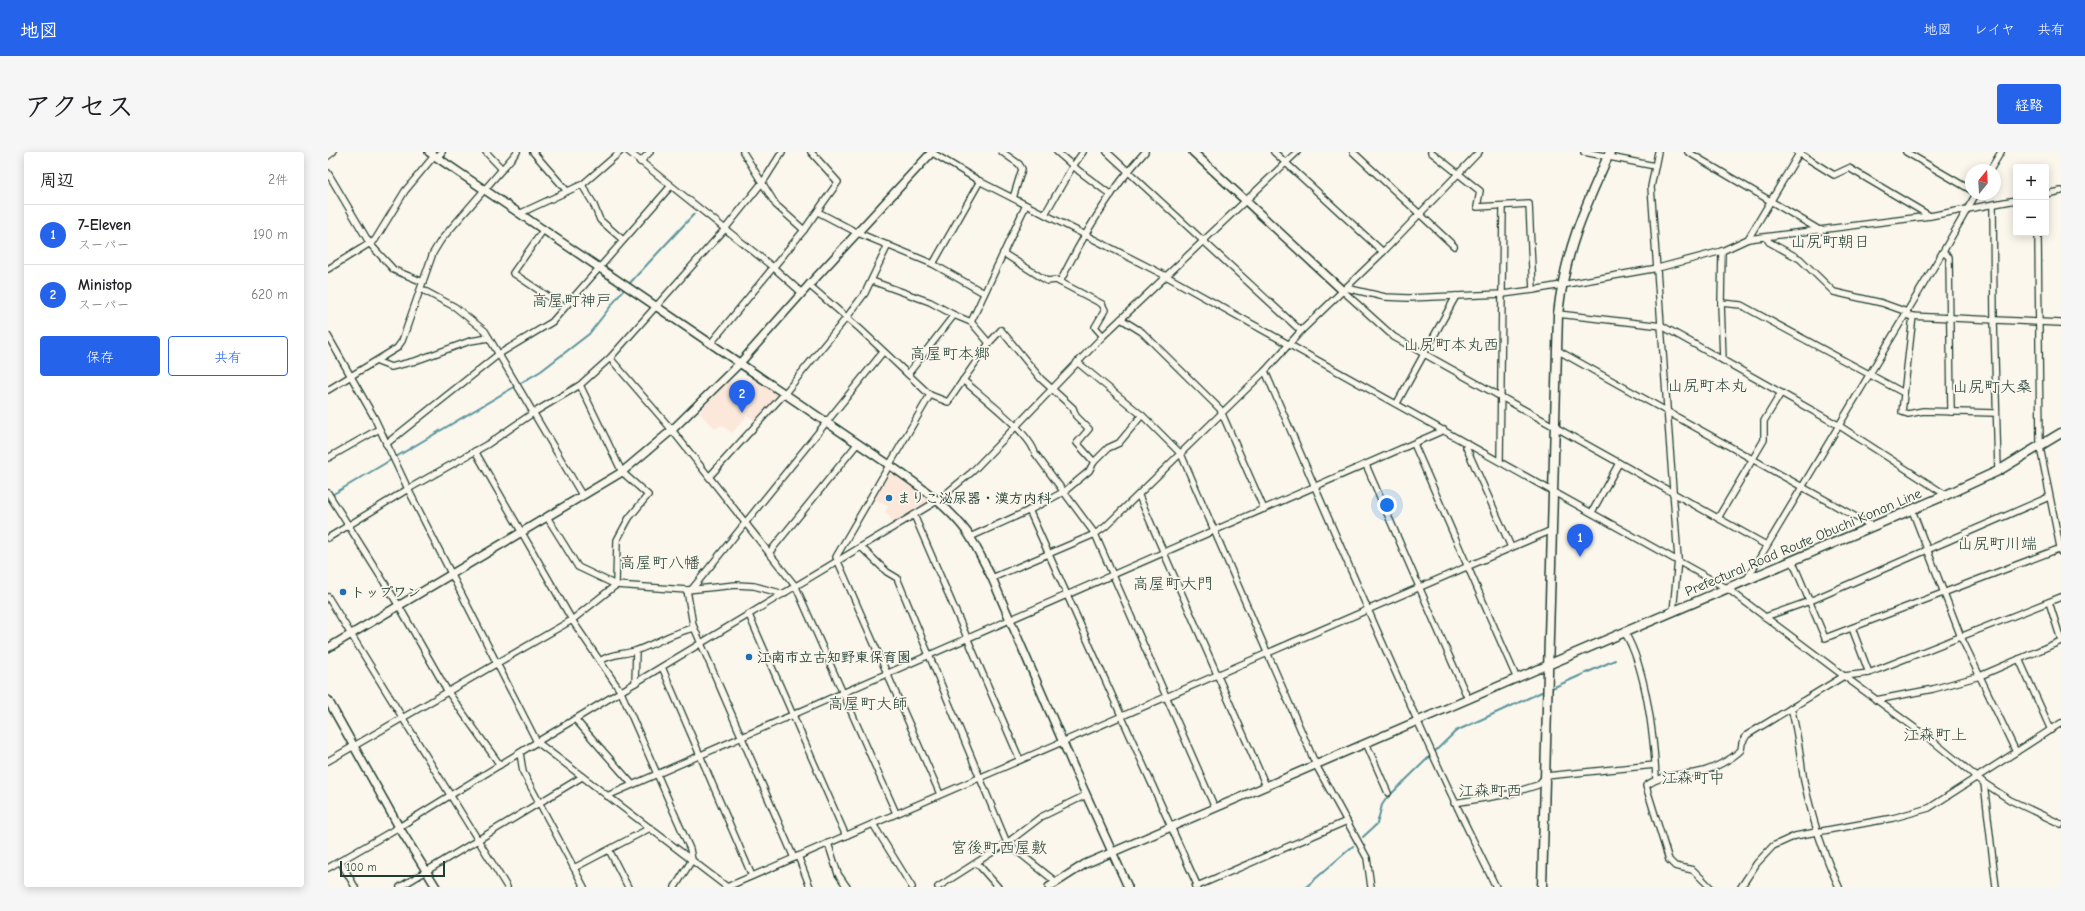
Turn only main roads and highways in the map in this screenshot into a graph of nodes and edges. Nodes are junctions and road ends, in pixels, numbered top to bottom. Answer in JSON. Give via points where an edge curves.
{"nodes":[{"id":1,"x":1609,"y":155,"type":"edge"},
{"id":2,"x":2061,"y":433,"type":"edge"},
{"id":3,"x":1550,"y":664,"type":"junction"},
{"id":4,"x":1542,"y":887,"type":"edge"}],
"edges":[{"from":1,"to":3,"type":"main road","via":[[1579,221],[1561,285],[1552,491]]},
{"from":2,"to":3,"type":"main road","name":"Prefectural Road Route Obuchi Konan Line","via":[[1998,472]]},
{"from":3,"to":4,"type":"main road"}]}
